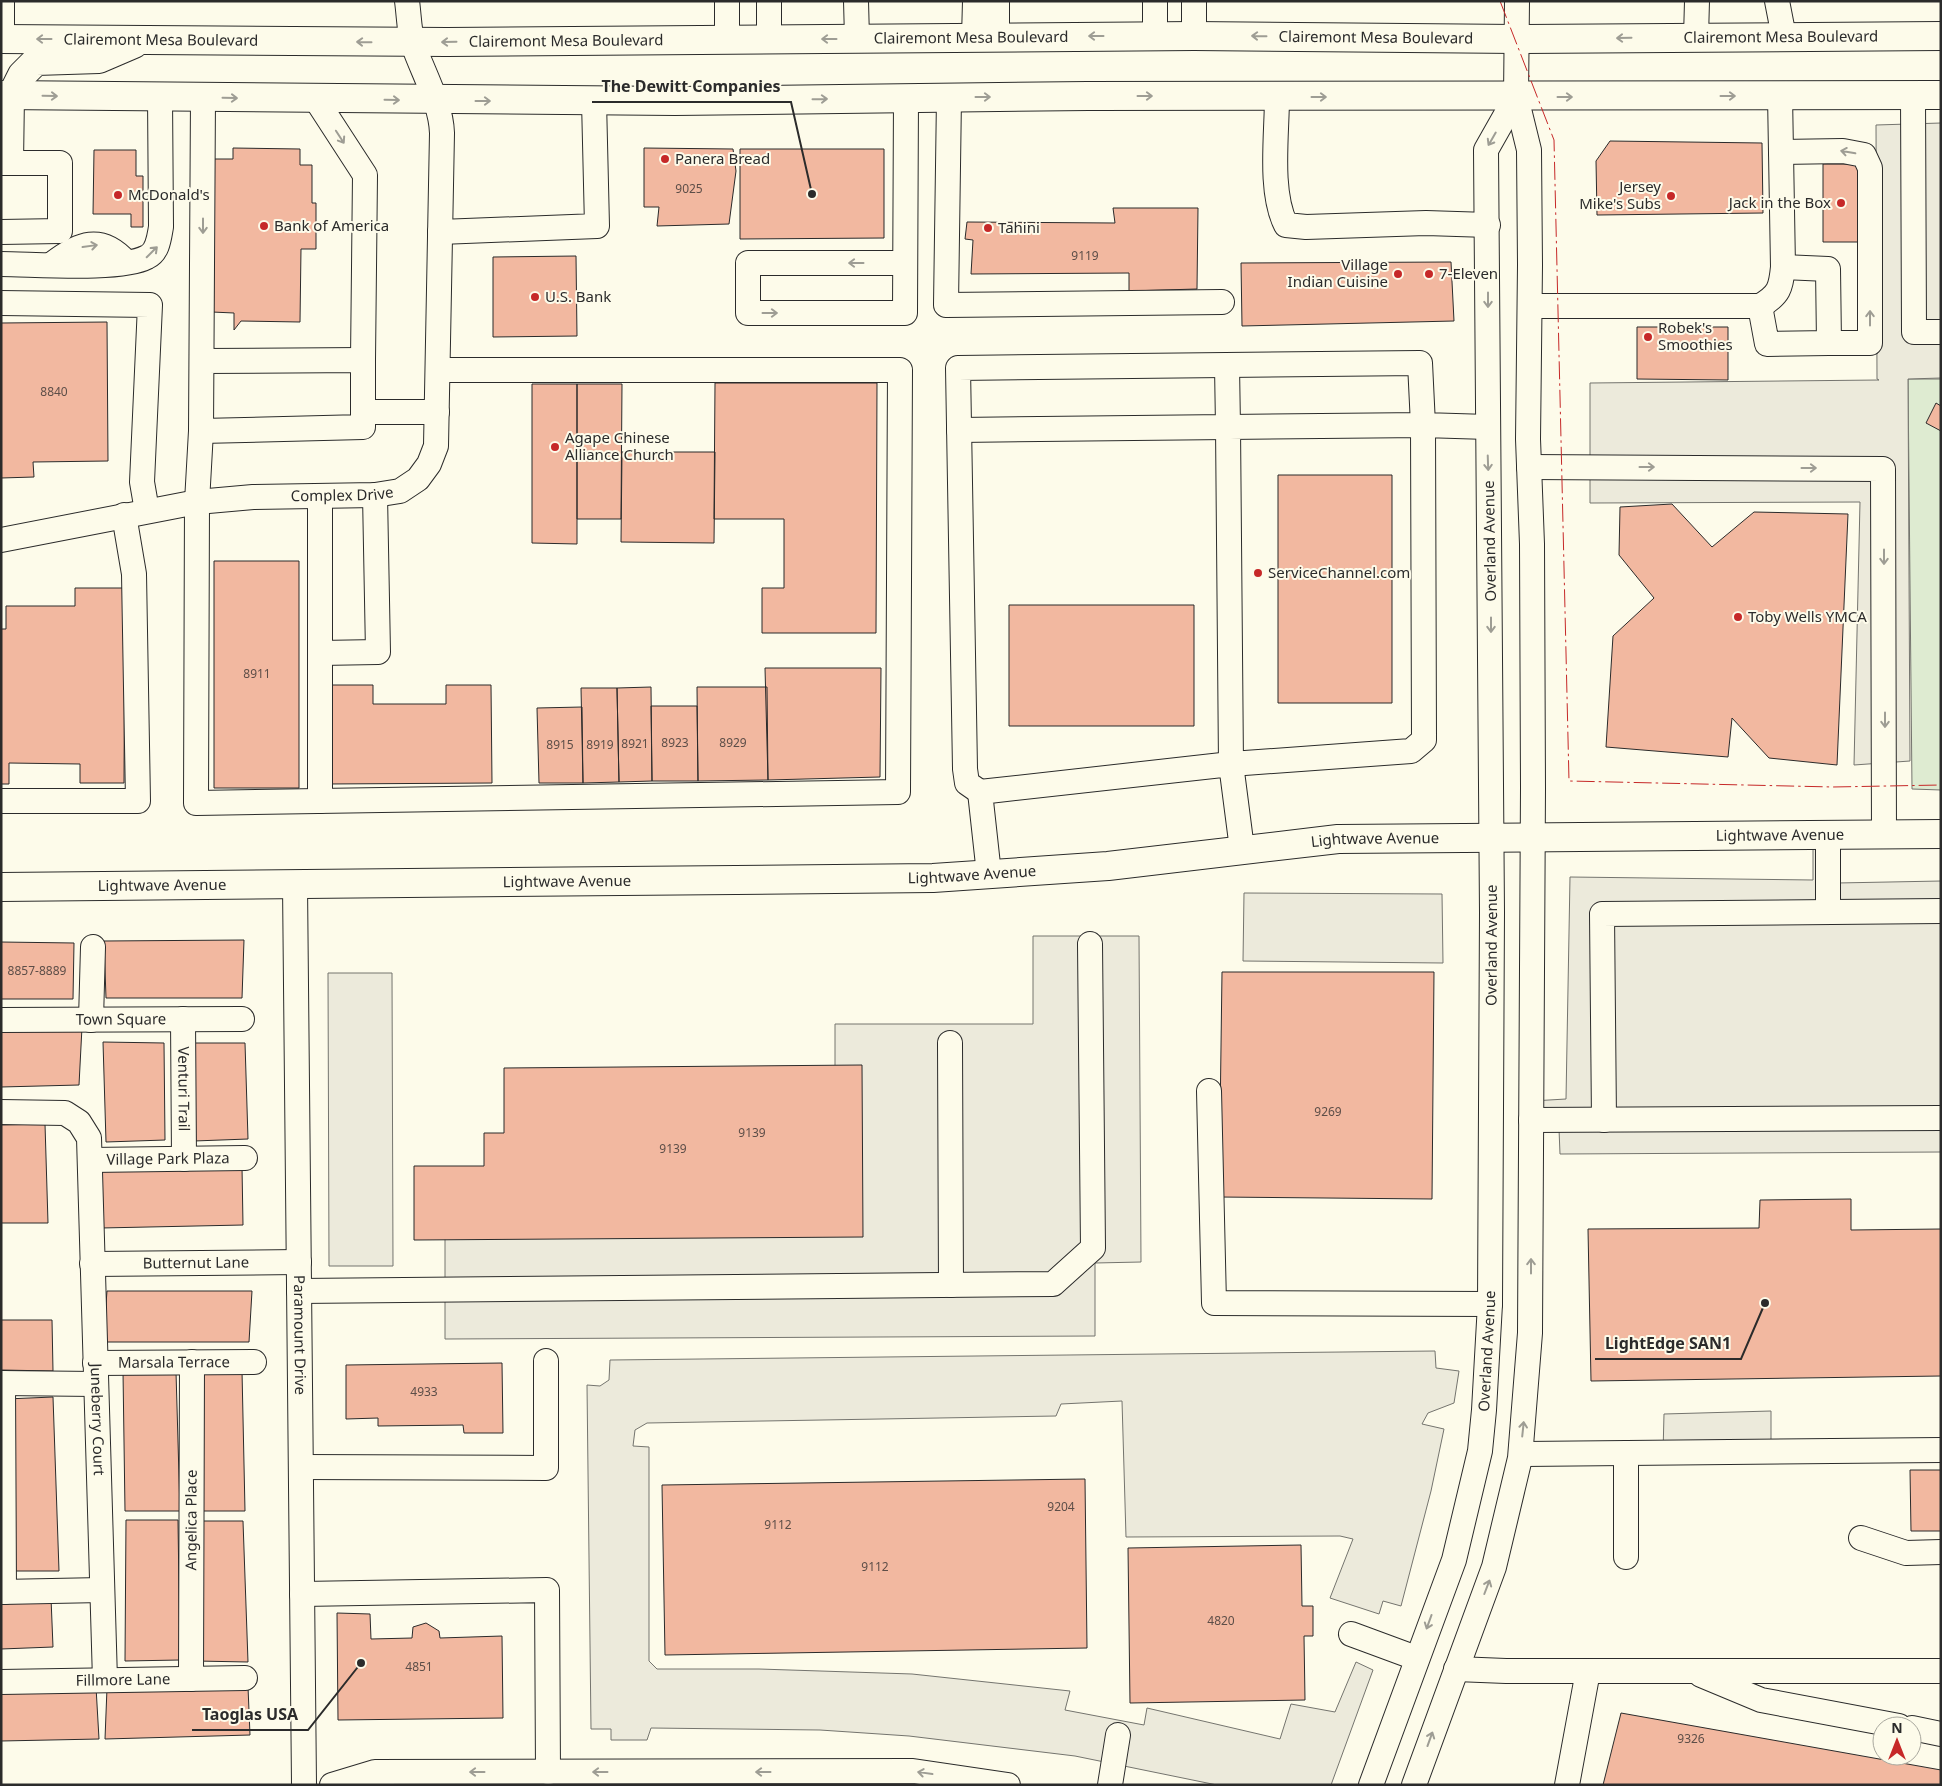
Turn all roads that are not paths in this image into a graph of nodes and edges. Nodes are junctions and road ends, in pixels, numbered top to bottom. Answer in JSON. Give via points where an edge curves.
{"nodes":[{"id":1,"x":2,"y":1,"type":"edge"},
{"id":2,"x":407,"y":1,"type":"edge"},
{"id":3,"x":727,"y":1,"type":"edge"},
{"id":4,"x":769,"y":1,"type":"edge"},
{"id":5,"x":856,"y":1,"type":"edge"},
{"id":6,"x":975,"y":1,"type":"edge"},
{"id":7,"x":997,"y":1,"type":"edge"},
{"id":8,"x":1155,"y":1,"type":"edge"},
{"id":9,"x":1194,"y":1,"type":"edge"},
{"id":10,"x":1518,"y":1,"type":"edge"},
{"id":11,"x":1697,"y":1,"type":"edge"},
{"id":12,"x":1777,"y":1,"type":"edge"},
{"id":13,"x":1155,"y":36,"type":"junction"},
{"id":14,"x":1194,"y":36,"type":"junction"},
{"id":15,"x":1941,"y":36,"type":"edge"},
{"id":16,"x":985,"y":37,"type":"junction"},
{"id":17,"x":1696,"y":37,"type":"junction"},
{"id":18,"x":1784,"y":37,"type":"junction"},
{"id":19,"x":857,"y":38,"type":"junction"},
{"id":20,"x":2,"y":39,"type":"edge"},
{"id":21,"x":144,"y":39,"type":"junction"},
{"id":22,"x":727,"y":39,"type":"junction"},
{"id":23,"x":769,"y":39,"type":"junction"},
{"id":24,"x":1518,"y":39,"type":"junction"},
{"id":25,"x":413,"y":42,"type":"junction"},
{"id":26,"x":7,"y":95,"type":"edge"},
{"id":27,"x":1780,"y":95,"type":"junction"},
{"id":28,"x":1913,"y":95,"type":"junction"},
{"id":29,"x":1941,"y":95,"type":"edge"},
{"id":30,"x":160,"y":97,"type":"junction"},
{"id":31,"x":949,"y":97,"type":"junction"},
{"id":32,"x":1277,"y":97,"type":"junction"},
{"id":33,"x":1516,"y":97,"type":"junction"},
{"id":34,"x":203,"y":98,"type":"junction"},
{"id":35,"x":315,"y":98,"type":"junction"},
{"id":36,"x":906,"y":98,"type":"junction"},
{"id":37,"x":434,"y":100,"type":"junction"},
{"id":38,"x":594,"y":101,"type":"junction"},
{"id":39,"x":1781,"y":152,"type":"junction"},
{"id":40,"x":6,"y":164,"type":"edge"},
{"id":41,"x":1488,"y":225,"type":"junction"},
{"id":42,"x":1,"y":232,"type":"edge"},
{"id":43,"x":440,"y":232,"type":"junction"},
{"id":44,"x":905,"y":263,"type":"junction"},
{"id":45,"x":1,"y":264,"type":"edge"},
{"id":46,"x":1783,"y":267,"type":"junction"},
{"id":47,"x":1,"y":302,"type":"edge"},
{"id":48,"x":1222,"y":302,"type":"dead end"},
{"id":49,"x":1530,"y":306,"type":"junction"},
{"id":50,"x":1760,"y":306,"type":"junction"},
{"id":51,"x":1941,"y":332,"type":"edge"},
{"id":52,"x":1829,"y":343,"type":"junction"},
{"id":53,"x":363,"y":360,"type":"junction"},
{"id":54,"x":203,"y":361,"type":"junction"},
{"id":55,"x":1227,"y":366,"type":"junction"},
{"id":56,"x":438,"y":370,"type":"junction"},
{"id":57,"x":363,"y":412,"type":"junction"},
{"id":58,"x":437,"y":412,"type":"junction"},
{"id":59,"x":1423,"y":426,"type":"junction"},
{"id":60,"x":1228,"y":427,"type":"junction"},
{"id":61,"x":1488,"y":427,"type":"junction"},
{"id":62,"x":959,"y":430,"type":"junction"},
{"id":63,"x":201,"y":431,"type":"junction"},
{"id":64,"x":1529,"y":467,"type":"junction"},
{"id":65,"x":376,"y":495,"type":"junction"},
{"id":66,"x":320,"y":496,"type":"junction"},
{"id":67,"x":197,"y":502,"type":"junction"},
{"id":68,"x":136,"y":513,"type":"junction"},
{"id":69,"x":1,"y":540,"type":"edge"},
{"id":70,"x":320,"y":653,"type":"junction"},
{"id":71,"x":1231,"y":764,"type":"junction"},
{"id":72,"x":980,"y":792,"type":"junction"},
{"id":73,"x":1,"y":801,"type":"edge"},
{"id":74,"x":320,"y":801,"type":"junction"},
{"id":75,"x":1884,"y":834,"type":"junction"},
{"id":76,"x":1941,"y":834,"type":"edge"},
{"id":77,"x":1828,"y":835,"type":"junction"},
{"id":78,"x":1532,"y":836,"type":"junction"},
{"id":79,"x":1492,"y":837,"type":"junction"},
{"id":80,"x":1242,"y":849,"type":"junction"},
{"id":81,"x":989,"y":874,"type":"junction"},
{"id":82,"x":295,"y":885,"type":"junction"},
{"id":83,"x":1,"y":887,"type":"edge"},
{"id":84,"x":1828,"y":912,"type":"junction"},
{"id":85,"x":1941,"y":912,"type":"edge"},
{"id":86,"x":1090,"y":944,"type":"dead end"},
{"id":87,"x":93,"y":947,"type":"dead end"},
{"id":88,"x":242,"y":1018,"type":"dead end"},
{"id":89,"x":183,"y":1019,"type":"junction"},
{"id":90,"x":1,"y":1020,"type":"edge"},
{"id":91,"x":91,"y":1020,"type":"junction"},
{"id":92,"x":950,"y":1042,"type":"dead end"},
{"id":93,"x":1209,"y":1091,"type":"dead end"},
{"id":94,"x":1,"y":1112,"type":"edge"},
{"id":95,"x":1941,"y":1118,"type":"edge"},
{"id":96,"x":1531,"y":1120,"type":"junction"},
{"id":97,"x":1604,"y":1120,"type":"junction"},
{"id":98,"x":245,"y":1158,"type":"dead end"},
{"id":99,"x":184,"y":1159,"type":"junction"},
{"id":100,"x":90,"y":1160,"type":"junction"},
{"id":101,"x":299,"y":1262,"type":"junction"},
{"id":102,"x":92,"y":1264,"type":"junction"},
{"id":103,"x":951,"y":1285,"type":"junction"},
{"id":104,"x":299,"y":1291,"type":"junction"},
{"id":105,"x":1490,"y":1304,"type":"junction"},
{"id":106,"x":546,"y":1361,"type":"dead end"},
{"id":107,"x":192,"y":1362,"type":"junction"},
{"id":108,"x":254,"y":1362,"type":"dead end"},
{"id":109,"x":95,"y":1373,"type":"junction"},
{"id":110,"x":2,"y":1383,"type":"edge"},
{"id":111,"x":1941,"y":1450,"type":"edge"},
{"id":112,"x":1626,"y":1453,"type":"junction"},
{"id":113,"x":1521,"y":1454,"type":"junction"},
{"id":114,"x":301,"y":1467,"type":"junction"},
{"id":115,"x":1861,"y":1538,"type":"dead end"},
{"id":116,"x":1941,"y":1552,"type":"edge"},
{"id":117,"x":1626,"y":1557,"type":"dead end"},
{"id":118,"x":102,"y":1590,"type":"junction"},
{"id":119,"x":3,"y":1592,"type":"edge"},
{"id":120,"x":302,"y":1594,"type":"junction"},
{"id":121,"x":1351,"y":1634,"type":"dead end"},
{"id":122,"x":1416,"y":1658,"type":"junction"},
{"id":123,"x":1456,"y":1669,"type":"junction"},
{"id":124,"x":1588,"y":1671,"type":"junction"},
{"id":125,"x":1690,"y":1671,"type":"junction"},
{"id":126,"x":1941,"y":1671,"type":"edge"},
{"id":127,"x":245,"y":1678,"type":"dead end"},
{"id":128,"x":191,"y":1679,"type":"junction"},
{"id":129,"x":105,"y":1680,"type":"junction"},
{"id":130,"x":1,"y":1682,"type":"edge"},
{"id":131,"x":1872,"y":1721,"type":"edge"},
{"id":132,"x":1922,"y":1730,"type":"edge"},
{"id":133,"x":1941,"y":1734,"type":"edge"},
{"id":134,"x":1118,"y":1735,"type":"dead end"},
{"id":135,"x":548,"y":1772,"type":"junction"},
{"id":136,"x":304,"y":1785,"type":"edge"},
{"id":137,"x":332,"y":1785,"type":"edge"},
{"id":138,"x":1008,"y":1785,"type":"edge"},
{"id":139,"x":1110,"y":1785,"type":"edge"},
{"id":140,"x":1371,"y":1785,"type":"edge"},
{"id":141,"x":1414,"y":1785,"type":"edge"},
{"id":142,"x":1567,"y":1785,"type":"edge"}],
"edges":[{"from":1,"to":20,"type":"street"},
{"from":2,"to":25,"type":"street","name":"Complex Drive"},
{"from":3,"to":22,"type":"street"},
{"from":4,"to":23,"type":"street"},
{"from":5,"to":19,"type":"street"},
{"from":6,"to":16,"type":"street"},
{"from":7,"to":16,"type":"street"},
{"from":8,"to":13,"type":"street"},
{"from":9,"to":14,"type":"street"},
{"from":10,"to":24,"type":"street","name":"Overland Avenue"},
{"from":11,"to":17,"type":"street"},
{"from":12,"to":18,"type":"street"},
{"from":13,"to":14,"type":"main road","name":"Clairemont Mesa Boulevard"},
{"from":13,"to":16,"type":"main road","name":"Clairemont Mesa Boulevard","one_way":true},
{"from":24,"to":14,"type":"main road","name":"Clairemont Mesa Boulevard","one_way":true},
{"from":15,"to":18,"type":"main road","name":"Clairemont Mesa Boulevard"},
{"from":16,"to":19,"type":"main road","name":"Clairemont Mesa Boulevard"},
{"from":17,"to":18,"type":"main road","name":"Clairemont Mesa Boulevard"},
{"from":17,"to":24,"type":"main road","name":"Clairemont Mesa Boulevard","one_way":true},
{"from":19,"to":23,"type":"main road","name":"Clairemont Mesa Boulevard","one_way":true},
{"from":21,"to":20,"type":"main road","name":"Clairemont Mesa Boulevard","one_way":true},
{"from":25,"to":21,"type":"main road","name":"Clairemont Mesa Boulevard","one_way":true},
{"from":21,"to":26,"type":"main road","via":[[99,58],[36,61]]},
{"from":22,"to":23,"type":"main road","name":"Clairemont Mesa Boulevard"},
{"from":22,"to":25,"type":"main road","name":"Clairemont Mesa Boulevard","one_way":true},
{"from":24,"to":33,"type":"street","name":"Overland Avenue"},
{"from":25,"to":37,"type":"street","name":"Complex Drive"},
{"from":26,"to":30,"type":"main road","one_way":true},
{"from":26,"to":40,"type":"street"},
{"from":27,"to":28,"type":"main road"},
{"from":33,"to":27,"type":"main road","one_way":true},
{"from":27,"to":39,"type":"street"},
{"from":28,"to":29,"type":"main road"},
{"from":28,"to":51,"type":"street","via":[[1914,332]]},
{"from":30,"to":34,"type":"main road"},
{"from":45,"to":30,"type":"street","one_way":true,"via":[[126,262],[148,257],[158,245],[161,227]]},
{"from":31,"to":32,"type":"main road","one_way":true},
{"from":31,"to":36,"type":"main road"},
{"from":31,"to":48,"type":"street","via":[[946,305]]},
{"from":32,"to":33,"type":"main road","one_way":true},
{"from":32,"to":41,"type":"street","via":[[1276,196],[1286,225]]},
{"from":33,"to":41,"type":"street","name":"Overland Avenue","one_way":true,"via":[[1486,150]]},
{"from":33,"to":49,"type":"street","name":"Overland Avenue","via":[[1529,150]]},
{"from":34,"to":35,"type":"main road","one_way":true},
{"from":34,"to":54,"type":"street","one_way":true},
{"from":35,"to":37,"type":"main road","one_way":true},
{"from":35,"to":53,"type":"street","one_way":true,"via":[[366,175]]},
{"from":38,"to":36,"type":"main road","one_way":true},
{"from":36,"to":44,"type":"street"},
{"from":37,"to":38,"type":"main road","one_way":true},
{"from":37,"to":43,"type":"street","name":"Complex Drive","via":[[442,124]]},
{"from":38,"to":43,"type":"street","via":[[597,226]]},
{"from":39,"to":46,"type":"street"},
{"from":52,"to":39,"type":"street","one_way":true,"via":[[1870,343],[1870,168],[1864,155],[1843,151]]},
{"from":40,"to":42,"type":"street","via":[[60,163],[60,231]]},
{"from":41,"to":61,"type":"street","name":"Overland Avenue","one_way":true},
{"from":43,"to":56,"type":"street","name":"Complex Drive"},
{"from":44,"to":44,"type":"street","one_way":true,"via":[[748,263],[748,312],[905,312]]},
{"from":46,"to":50,"type":"street","via":[[1781,285],[1773,299]]},
{"from":46,"to":52,"type":"street","via":[[1828,269]]},
{"from":47,"to":68,"type":"street","via":[[150,305],[142,482]]},
{"from":49,"to":50,"type":"street"},
{"from":49,"to":64,"type":"street","name":"Overland Avenue"},
{"from":50,"to":52,"type":"street","via":[[1767,344]]},
{"from":53,"to":54,"type":"street"},
{"from":53,"to":57,"type":"street"},
{"from":54,"to":63,"type":"street"},
{"from":55,"to":59,"type":"street","via":[[1420,363]]},
{"from":55,"to":60,"type":"street"},
{"from":55,"to":62,"type":"street","via":[[958,368]]},
{"from":56,"to":58,"type":"street","name":"Complex Drive"},
{"from":56,"to":74,"type":"street","via":[[900,370],[898,792]]},
{"from":57,"to":58,"type":"street"},
{"from":57,"to":63,"type":"street","via":[[363,427]]},
{"from":58,"to":65,"type":"street","name":"Complex Drive","via":[[436,446],[418,479],[400,491]]},
{"from":59,"to":60,"type":"street"},
{"from":59,"to":61,"type":"street"},
{"from":59,"to":71,"type":"street","via":[[1424,740],[1411,751]]},
{"from":60,"to":62,"type":"street"},
{"from":60,"to":71,"type":"street"},
{"from":61,"to":79,"type":"street","name":"Overland Avenue","one_way":true},
{"from":62,"to":72,"type":"street","via":[[964,769],[967,783]]},
{"from":63,"to":67,"type":"street"},
{"from":64,"to":75,"type":"street","one_way":true,"via":[[1883,468]]},
{"from":64,"to":78,"type":"street","name":"Overland Avenue"},
{"from":65,"to":66,"type":"street","name":"Complex Drive"},
{"from":65,"to":70,"type":"street","via":[[378,652]]},
{"from":66,"to":67,"type":"street","name":"Complex Drive"},
{"from":66,"to":70,"type":"street"},
{"from":67,"to":68,"type":"street","name":"Complex Drive"},
{"from":67,"to":74,"type":"street","via":[[196,803]]},
{"from":68,"to":69,"type":"street","name":"Complex Drive"},
{"from":68,"to":73,"type":"street","via":[[138,801]]},
{"from":70,"to":74,"type":"street"},
{"from":71,"to":72,"type":"street"},
{"from":71,"to":80,"type":"street"},
{"from":72,"to":81,"type":"street"},
{"from":75,"to":76,"type":"main road","name":"Lightwave Avenue"},
{"from":75,"to":77,"type":"main road","name":"Lightwave Avenue"},
{"from":77,"to":78,"type":"main road","name":"Lightwave Avenue"},
{"from":77,"to":84,"type":"street"},
{"from":78,"to":79,"type":"main road","name":"Lightwave Avenue"},
{"from":78,"to":96,"type":"street","name":"Overland Avenue"},
{"from":79,"to":80,"type":"main road","name":"Lightwave Avenue","via":[[1338,839]]},
{"from":79,"to":105,"type":"street","name":"Overland Avenue"},
{"from":80,"to":81,"type":"main road","name":"Lightwave Avenue","via":[[1108,866]]},
{"from":81,"to":82,"type":"main road","name":"Lightwave Avenue","via":[[933,878]]},
{"from":82,"to":83,"type":"main road","name":"Lightwave Avenue"},
{"from":82,"to":101,"type":"street","name":"Paramount Drive"},
{"from":84,"to":85,"type":"street"},
{"from":84,"to":97,"type":"street","via":[[1602,914]]},
{"from":86,"to":103,"type":"street","via":[[1093,1248],[1053,1284]]},
{"from":87,"to":91,"type":"street"},
{"from":88,"to":89,"type":"street","name":"Town Square"},
{"from":89,"to":91,"type":"street","name":"Town Square"},
{"from":89,"to":99,"type":"street","name":"Venturi Trail"},
{"from":90,"to":91,"type":"street","name":"Town Square"},
{"from":92,"to":103,"type":"street"},
{"from":93,"to":105,"type":"street","via":[[1214,1303]]},
{"from":94,"to":100,"type":"street","name":"Juneberry Court","via":[[65,1113],[79,1122],[90,1138]]},
{"from":95,"to":97,"type":"street"},
{"from":96,"to":97,"type":"street"},
{"from":113,"to":96,"type":"street","name":"Overland Avenue","one_way":true,"via":[[1530,1333]]},
{"from":98,"to":99,"type":"street","name":"Village Park Plaza"},
{"from":99,"to":100,"type":"street","name":"Village Park Plaza"},
{"from":100,"to":102,"type":"street","name":"Juneberry Court"},
{"from":101,"to":102,"type":"street","name":"Butternut Lane"},
{"from":101,"to":104,"type":"street","name":"Paramount Drive"},
{"from":102,"to":109,"type":"street","name":"Juneberry Court"},
{"from":103,"to":104,"type":"street"},
{"from":104,"to":114,"type":"street","name":"Paramount Drive"},
{"from":105,"to":122,"type":"street","name":"Overland Avenue","one_way":true,"via":[[1480,1451],[1454,1560]]},
{"from":106,"to":114,"type":"street","via":[[546,1468]]},
{"from":107,"to":108,"type":"street","name":"Marsala Terrace"},
{"from":107,"to":109,"type":"street","name":"Marsala Terrace"},
{"from":107,"to":128,"type":"street","name":"Angelica Place"},
{"from":109,"to":110,"type":"street","name":"Marsala Terrace"},
{"from":109,"to":118,"type":"street","name":"Juneberry Court"},
{"from":110,"to":119,"type":"street"},
{"from":111,"to":112,"type":"street"},
{"from":112,"to":113,"type":"street"},
{"from":112,"to":117,"type":"street"},
{"from":123,"to":113,"type":"street","name":"Overland Avenue","one_way":true,"via":[[1494,1567]]},
{"from":114,"to":120,"type":"street","name":"Paramount Drive"},
{"from":115,"to":116,"type":"street","via":[[1906,1553]]},
{"from":118,"to":119,"type":"street"},
{"from":118,"to":129,"type":"street","name":"Juneberry Court"},
{"from":120,"to":135,"type":"street","via":[[547,1590]]},
{"from":120,"to":136,"type":"street","name":"Paramount Drive"},
{"from":121,"to":122,"type":"street"},
{"from":122,"to":140,"type":"street","name":"Overland Avenue"},
{"from":123,"to":124,"type":"street"},
{"from":141,"to":123,"type":"street","name":"Overland Avenue","one_way":true},
{"from":124,"to":125,"type":"street"},
{"from":124,"to":142,"type":"street"},
{"from":125,"to":126,"type":"street"},
{"from":125,"to":131,"type":"street","via":[[1761,1700]]},
{"from":127,"to":128,"type":"street","name":"Fillmore Lane"},
{"from":128,"to":129,"type":"street","name":"Fillmore Lane"},
{"from":129,"to":130,"type":"street","name":"Fillmore Lane"},
{"from":132,"to":133,"type":"street"},
{"from":134,"to":139,"type":"street"},
{"from":135,"to":137,"type":"street","one_way":true,"via":[[375,1772]]},
{"from":138,"to":135,"type":"street","one_way":true,"via":[[913,1772]]}]}
